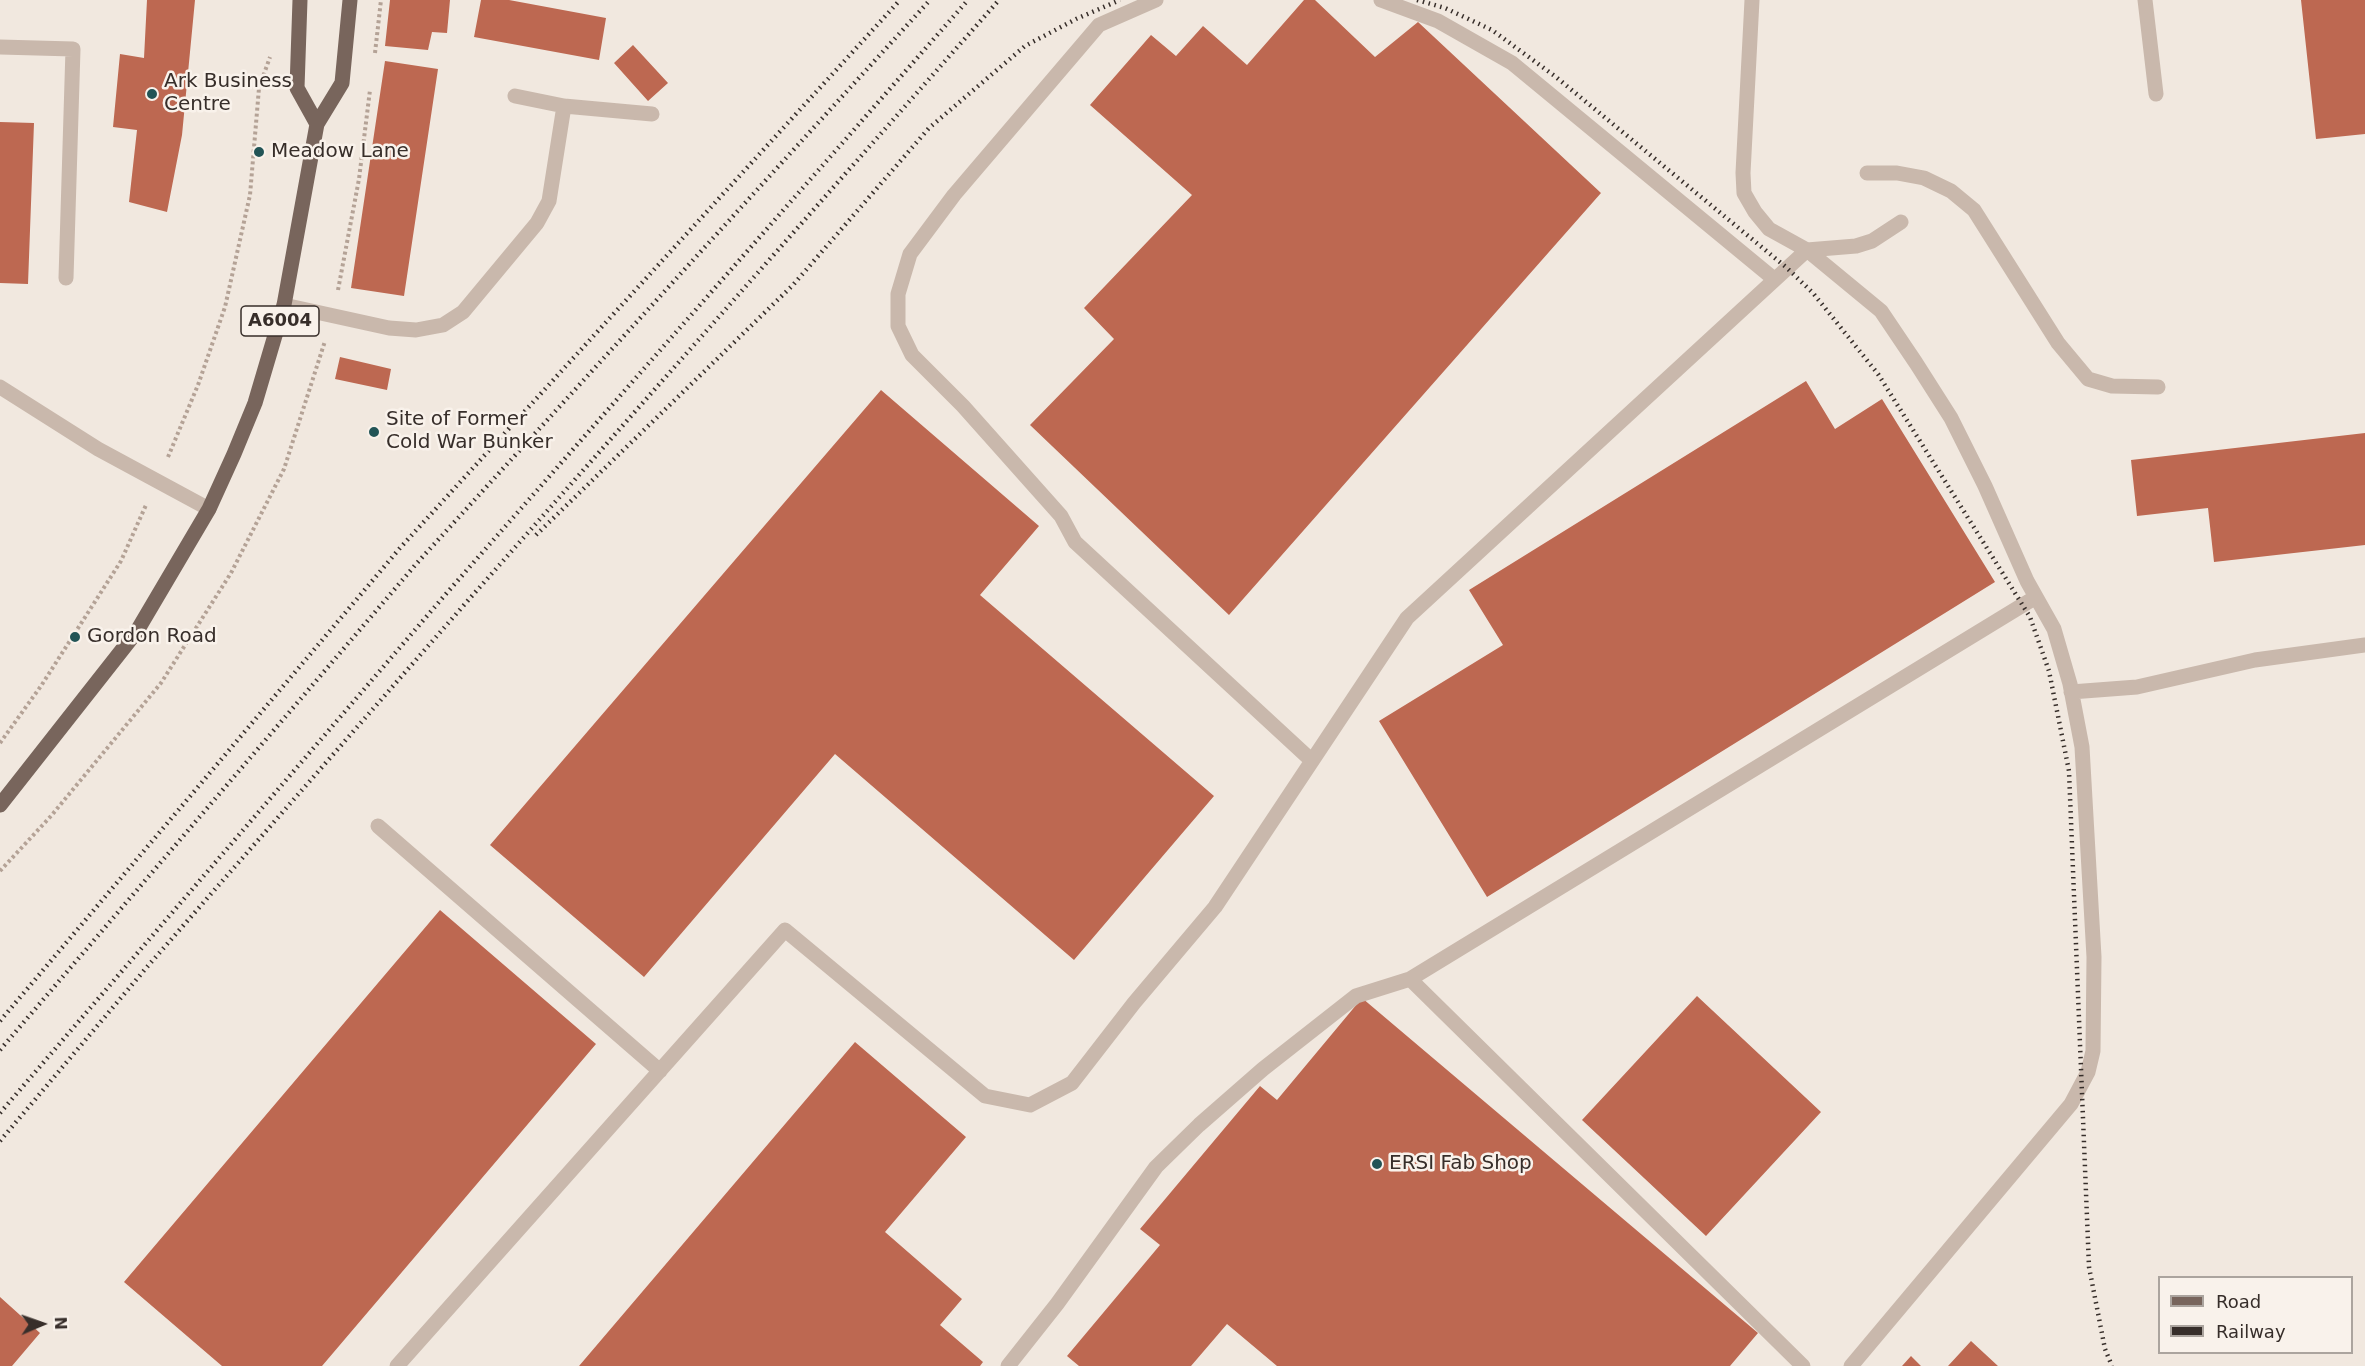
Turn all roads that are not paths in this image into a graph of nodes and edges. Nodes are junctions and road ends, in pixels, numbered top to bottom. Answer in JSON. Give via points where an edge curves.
{"nodes":[{"id":1,"x":300,"y":0,"type":"edge"},
{"id":2,"x":350,"y":0,"type":"edge"},
{"id":3,"x":1156,"y":0,"type":"edge"},
{"id":4,"x":1381,"y":0,"type":"edge"},
{"id":5,"x":1752,"y":0,"type":"edge"},
{"id":6,"x":2145,"y":0,"type":"edge"},
{"id":7,"x":0,"y":47,"type":"edge"},
{"id":8,"x":2156,"y":94,"type":"dead end"},
{"id":9,"x":515,"y":96,"type":"dead end"},
{"id":10,"x":564,"y":106,"type":"junction"},
{"id":11,"x":652,"y":114,"type":"dead end"},
{"id":12,"x":317,"y":124,"type":"junction"},
{"id":13,"x":1867,"y":173,"type":"dead end"},
{"id":14,"x":1901,"y":222,"type":"dead end"},
{"id":15,"x":1807,"y":250,"type":"junction"},
{"id":16,"x":66,"y":278,"type":"dead end"},
{"id":17,"x":1774,"y":279,"type":"junction"},
{"id":18,"x":284,"y":305,"type":"junction"},
{"id":19,"x":0,"y":387,"type":"edge"},
{"id":20,"x":2158,"y":387,"type":"dead end"},
{"id":21,"x":209,"y":509,"type":"junction"},
{"id":22,"x":2036,"y":597,"type":"junction"},
{"id":23,"x":2365,"y":645,"type":"edge"},
{"id":24,"x":2071,"y":692,"type":"junction"},
{"id":25,"x":1311,"y":760,"type":"junction"},
{"id":26,"x":0,"y":805,"type":"edge"},
{"id":27,"x":378,"y":826,"type":"dead end"},
{"id":28,"x":1410,"y":979,"type":"junction"},
{"id":29,"x":660,"y":1071,"type":"junction"},
{"id":30,"x":397,"y":1366,"type":"edge"},
{"id":31,"x":1008,"y":1366,"type":"edge"},
{"id":32,"x":1803,"y":1366,"type":"edge"},
{"id":33,"x":1851,"y":1366,"type":"edge"}],
"edges":[{"from":1,"to":12,"type":"main road","via":[[297,88]]},
{"from":2,"to":12,"type":"main road","via":[[342,83]]},
{"from":3,"to":25,"type":"street","via":[[1099,24],[954,195],[910,254],[898,294],[898,326],[912,355],[1061,516],[1075,542]]},
{"from":4,"to":17,"type":"street","via":[[1438,21],[1512,63]]},
{"from":5,"to":15,"type":"street","via":[[1744,193],[1769,229]]},
{"from":6,"to":8,"type":"street"},
{"from":7,"to":16,"type":"street","via":[[73,50]]},
{"from":9,"to":10,"type":"street"},
{"from":10,"to":11,"type":"street"},
{"from":10,"to":18,"type":"street","via":[[549,201],[537,223],[463,312],[443,325],[416,330],[389,328]]},
{"from":12,"to":18,"type":"main road","number":"A6004"},
{"from":13,"to":20,"type":"street","via":[[1924,178],[1950,191],[1974,210],[2058,343],[2088,379],[2112,386]]},
{"from":14,"to":15,"type":"street","via":[[1872,241],[1856,246]]},
{"from":15,"to":17,"type":"street"},
{"from":15,"to":22,"type":"street","via":[[1881,311],[1916,363],[1951,418]]},
{"from":17,"to":25,"type":"street","via":[[1407,618]]},
{"from":18,"to":21,"type":"main road","number":"A6004","via":[[255,403]]},
{"from":19,"to":21,"type":"street","via":[[98,449]]},
{"from":21,"to":26,"type":"main road","number":"A6004","via":[[137,631]]},
{"from":22,"to":24,"type":"street","via":[[2054,629]]},
{"from":22,"to":28,"type":"street"},
{"from":23,"to":24,"type":"street","via":[[2255,660],[2137,687]]},
{"from":24,"to":33,"type":"street","via":[[2082,747],[2094,957],[2093,1051],[2088,1071],[2071,1104],[2042,1142]]},
{"from":25,"to":29,"type":"street","via":[[1215,907],[1072,1083],[1030,1106],[985,1096],[785,930]]},
{"from":27,"to":29,"type":"street"},
{"from":28,"to":31,"type":"street","via":[[1356,996],[1199,1125],[1156,1167]]},
{"from":28,"to":32,"type":"street"},
{"from":29,"to":30,"type":"street"}]}
